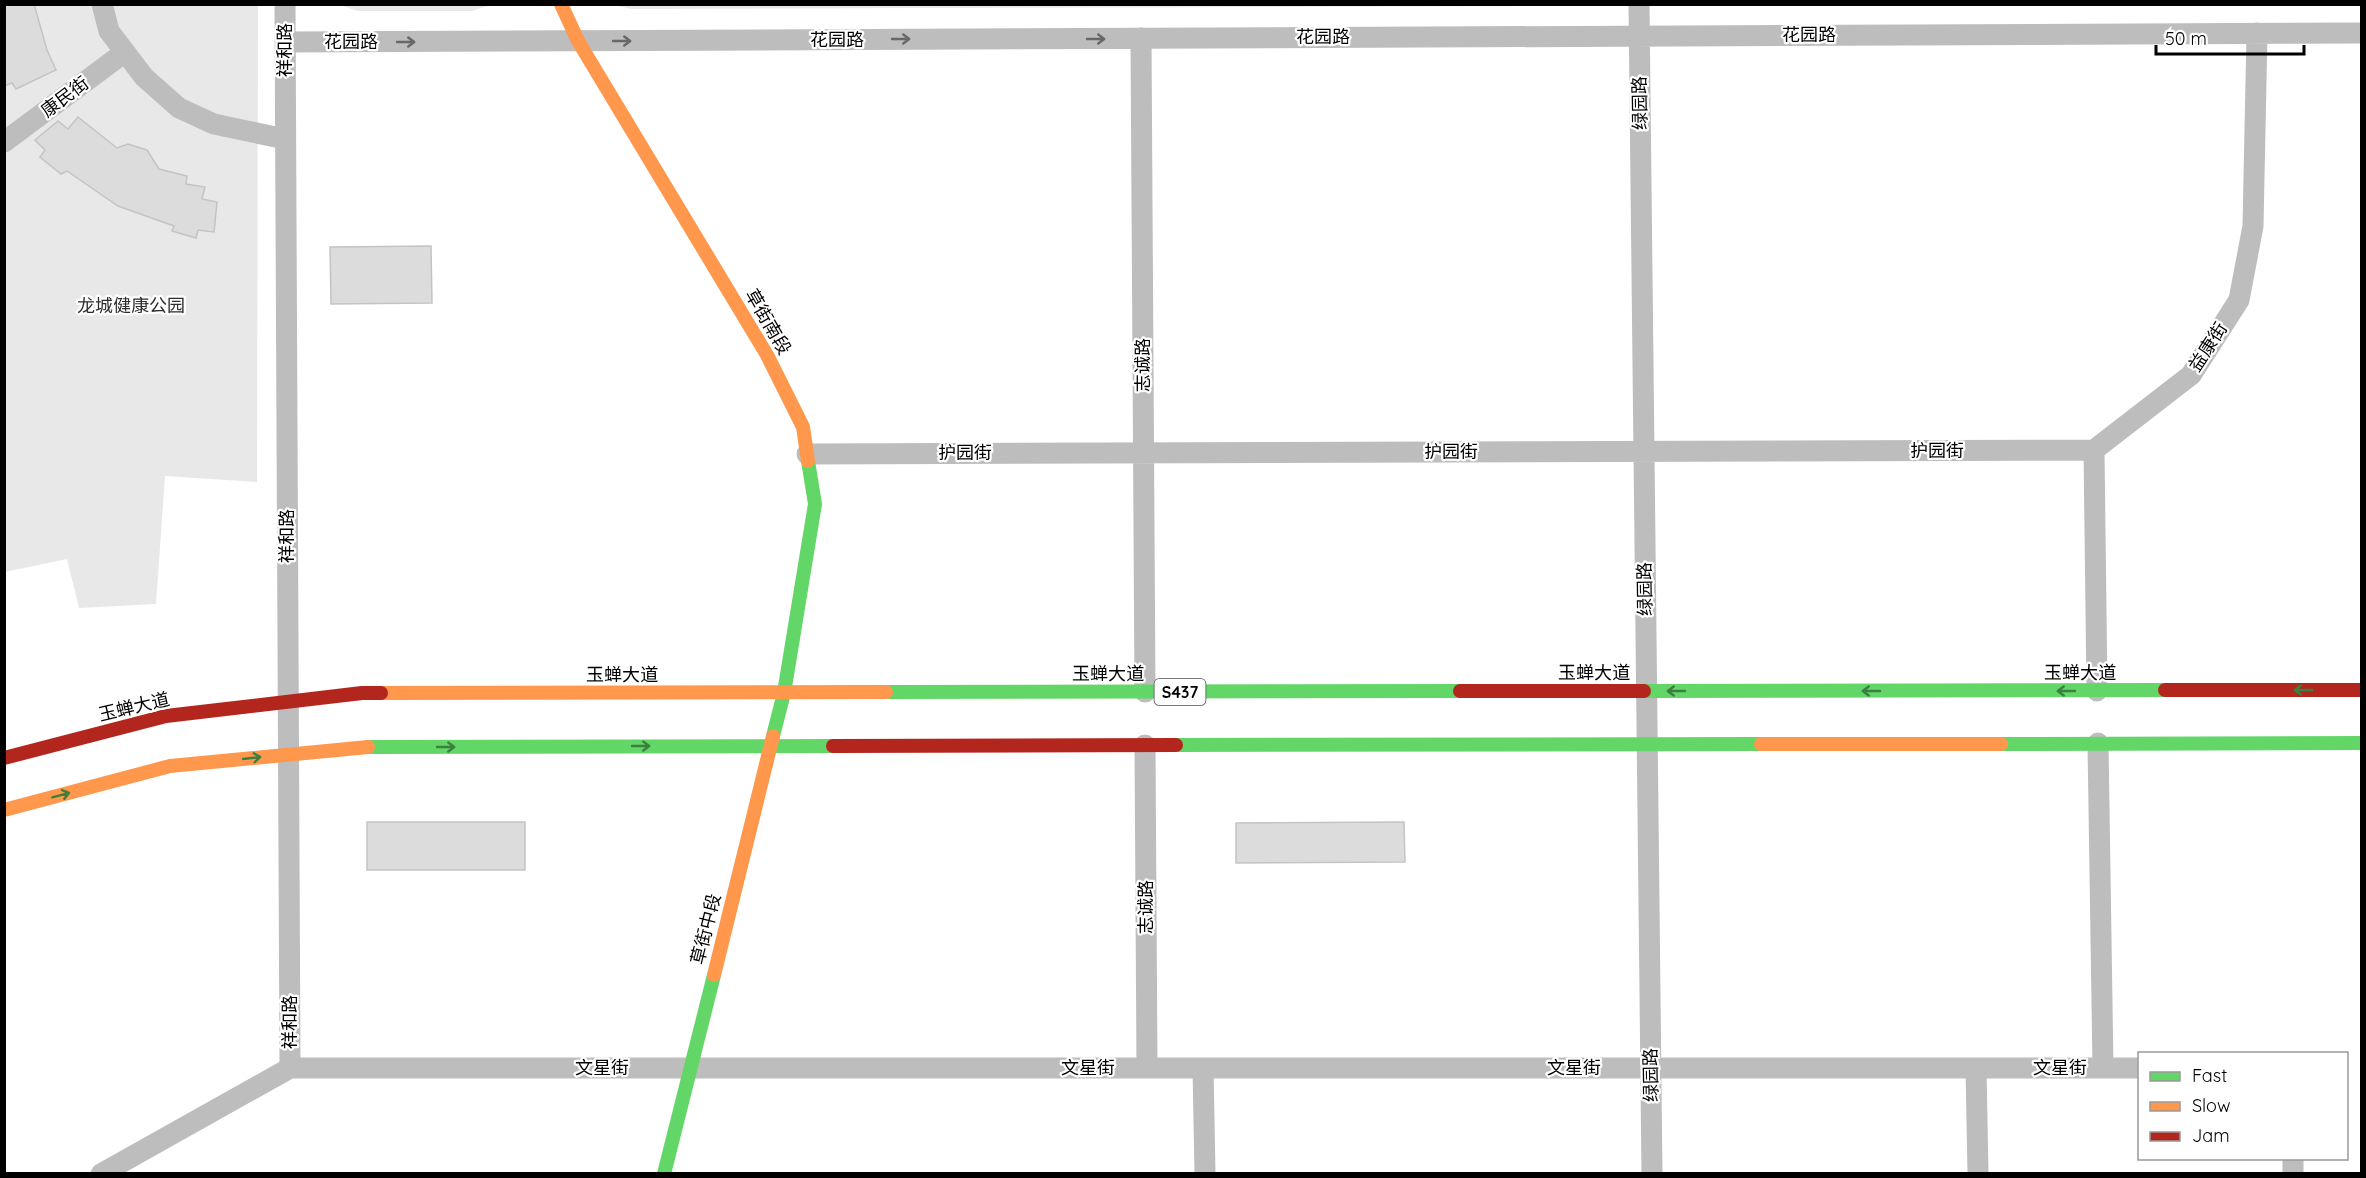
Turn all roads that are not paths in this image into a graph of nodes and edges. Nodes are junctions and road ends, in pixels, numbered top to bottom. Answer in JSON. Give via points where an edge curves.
{"nodes":[{"id":1,"x":102,"y":4,"type":"edge"},
{"id":2,"x":285,"y":4,"type":"edge"},
{"id":3,"x":561,"y":4,"type":"edge"},
{"id":4,"x":1639,"y":4,"type":"edge"},
{"id":5,"x":2257,"y":33,"type":"junction"},
{"id":6,"x":2361,"y":33,"type":"edge"},
{"id":7,"x":1639,"y":36,"type":"junction"},
{"id":8,"x":1141,"y":38,"type":"junction"},
{"id":9,"x":578,"y":41,"type":"junction"},
{"id":10,"x":285,"y":42,"type":"junction"},
{"id":11,"x":125,"y":52,"type":"junction"},
{"id":12,"x":285,"y":139,"type":"junction"},
{"id":13,"x":4,"y":142,"type":"edge"},
{"id":14,"x":2094,"y":450,"type":"junction"},
{"id":15,"x":1644,"y":451,"type":"junction"},
{"id":16,"x":1143,"y":453,"type":"junction"},
{"id":17,"x":807,"y":454,"type":"junction"},
{"id":18,"x":2361,"y":690,"type":"edge"},
{"id":19,"x":1647,"y":691,"type":"junction"},
{"id":20,"x":2097,"y":691,"type":"junction"},
{"id":21,"x":1145,"y":692,"type":"junction"},
{"id":22,"x":784,"y":693,"type":"junction"},
{"id":23,"x":288,"y":702,"type":"junction"},
{"id":24,"x":2361,"y":743,"type":"edge"},
{"id":25,"x":1647,"y":744,"type":"junction"},
{"id":26,"x":2098,"y":744,"type":"junction"},
{"id":27,"x":1145,"y":745,"type":"junction"},
{"id":28,"x":771,"y":746,"type":"junction"},
{"id":29,"x":288,"y":754,"type":"junction"},
{"id":30,"x":4,"y":759,"type":"edge"},
{"id":31,"x":4,"y":810,"type":"edge"},
{"id":32,"x":290,"y":1068,"type":"junction"},
{"id":33,"x":690,"y":1068,"type":"junction"},
{"id":34,"x":1147,"y":1068,"type":"junction"},
{"id":35,"x":1203,"y":1068,"type":"junction"},
{"id":36,"x":1651,"y":1068,"type":"junction"},
{"id":37,"x":1976,"y":1068,"type":"junction"},
{"id":38,"x":2103,"y":1068,"type":"junction"},
{"id":39,"x":2138,"y":1068,"type":"edge"},
{"id":40,"x":101,"y":1173,"type":"edge"},
{"id":41,"x":664,"y":1173,"type":"edge"},
{"id":42,"x":1205,"y":1173,"type":"edge"},
{"id":43,"x":1652,"y":1173,"type":"edge"},
{"id":44,"x":1978,"y":1173,"type":"edge"}],
"edges":[{"from":1,"to":11,"type":"street","via":[[109,31]]},
{"from":2,"to":10,"type":"street","name":"祥和路"},
{"from":3,"to":9,"type":"main road","name":"草街南段"},
{"from":4,"to":7,"type":"street","name":"绿园路"},
{"from":5,"to":6,"type":"street","name":"花园路"},
{"from":5,"to":7,"type":"street","name":"花园路"},
{"from":5,"to":14,"type":"street","name":"益康街","via":[[2253,226],[2239,300],[2191,375]]},
{"from":7,"to":8,"type":"street","name":"花园路"},
{"from":7,"to":15,"type":"street","name":"绿园路"},
{"from":9,"to":8,"type":"street","name":"花园路","one_way":true},
{"from":8,"to":16,"type":"street","name":"志诚路"},
{"from":10,"to":9,"type":"street","name":"花园路","one_way":true},
{"from":9,"to":17,"type":"main road","name":"草街南段","via":[[767,355],[803,426]]},
{"from":10,"to":12,"type":"street","name":"祥和路"},
{"from":11,"to":12,"type":"street","via":[[144,77],[179,108],[214,123]]},
{"from":11,"to":13,"type":"street","name":"康民街"},
{"from":12,"to":23,"type":"street","name":"祥和路"},
{"from":14,"to":15,"type":"street","name":"护园街"},
{"from":14,"to":20,"type":"street"},
{"from":15,"to":16,"type":"street","name":"护园街"},
{"from":15,"to":19,"type":"street","name":"绿园路"},
{"from":16,"to":17,"type":"street","name":"护园街"},
{"from":16,"to":21,"type":"street","name":"志诚路"},
{"from":17,"to":22,"type":"main road","name":"草街南段","via":[[815,504]]},
{"from":18,"to":20,"type":"main road","name":"玉蝉大道","number":"S437","one_way":true},
{"from":20,"to":19,"type":"main road","name":"玉蝉大道","number":"S437","one_way":true},
{"from":19,"to":21,"type":"main road","name":"玉蝉大道","number":"S437"},
{"from":19,"to":25,"type":"street","name":"绿园路"},
{"from":21,"to":22,"type":"main road","name":"玉蝉大道","number":"S437"},
{"from":22,"to":23,"type":"main road","name":"玉蝉大道","number":"S437","via":[[362,693]]},
{"from":22,"to":28,"type":"main road","name":"草街中段"},
{"from":23,"to":29,"type":"street","name":"祥和路"},
{"from":23,"to":30,"type":"main road","name":"玉蝉大道","number":"S437","via":[[166,716]]},
{"from":24,"to":26,"type":"main road"},
{"from":25,"to":26,"type":"main road"},
{"from":25,"to":27,"type":"main road"},
{"from":25,"to":36,"type":"street","name":"绿园路"},
{"from":26,"to":38,"type":"street"},
{"from":27,"to":28,"type":"main road"},
{"from":27,"to":34,"type":"street","name":"志诚路"},
{"from":29,"to":28,"type":"main road","one_way":true,"via":[[362,747]]},
{"from":28,"to":33,"type":"main road","name":"草街中段"},
{"from":31,"to":29,"type":"main road","one_way":true,"via":[[170,766]]},
{"from":29,"to":32,"type":"street","name":"祥和路"},
{"from":32,"to":33,"type":"street","name":"文星街"},
{"from":32,"to":40,"type":"street","name":"文星街"},
{"from":33,"to":34,"type":"street","name":"文星街"},
{"from":33,"to":41,"type":"main road","name":"草街中段"},
{"from":34,"to":35,"type":"street","name":"文星街"},
{"from":35,"to":36,"type":"street","name":"文星街"},
{"from":35,"to":42,"type":"street"},
{"from":36,"to":37,"type":"street","name":"文星街"},
{"from":36,"to":43,"type":"street","name":"绿园路"},
{"from":37,"to":38,"type":"street","name":"文星街"},
{"from":37,"to":44,"type":"street"},
{"from":38,"to":39,"type":"street","name":"文星街"}]}
